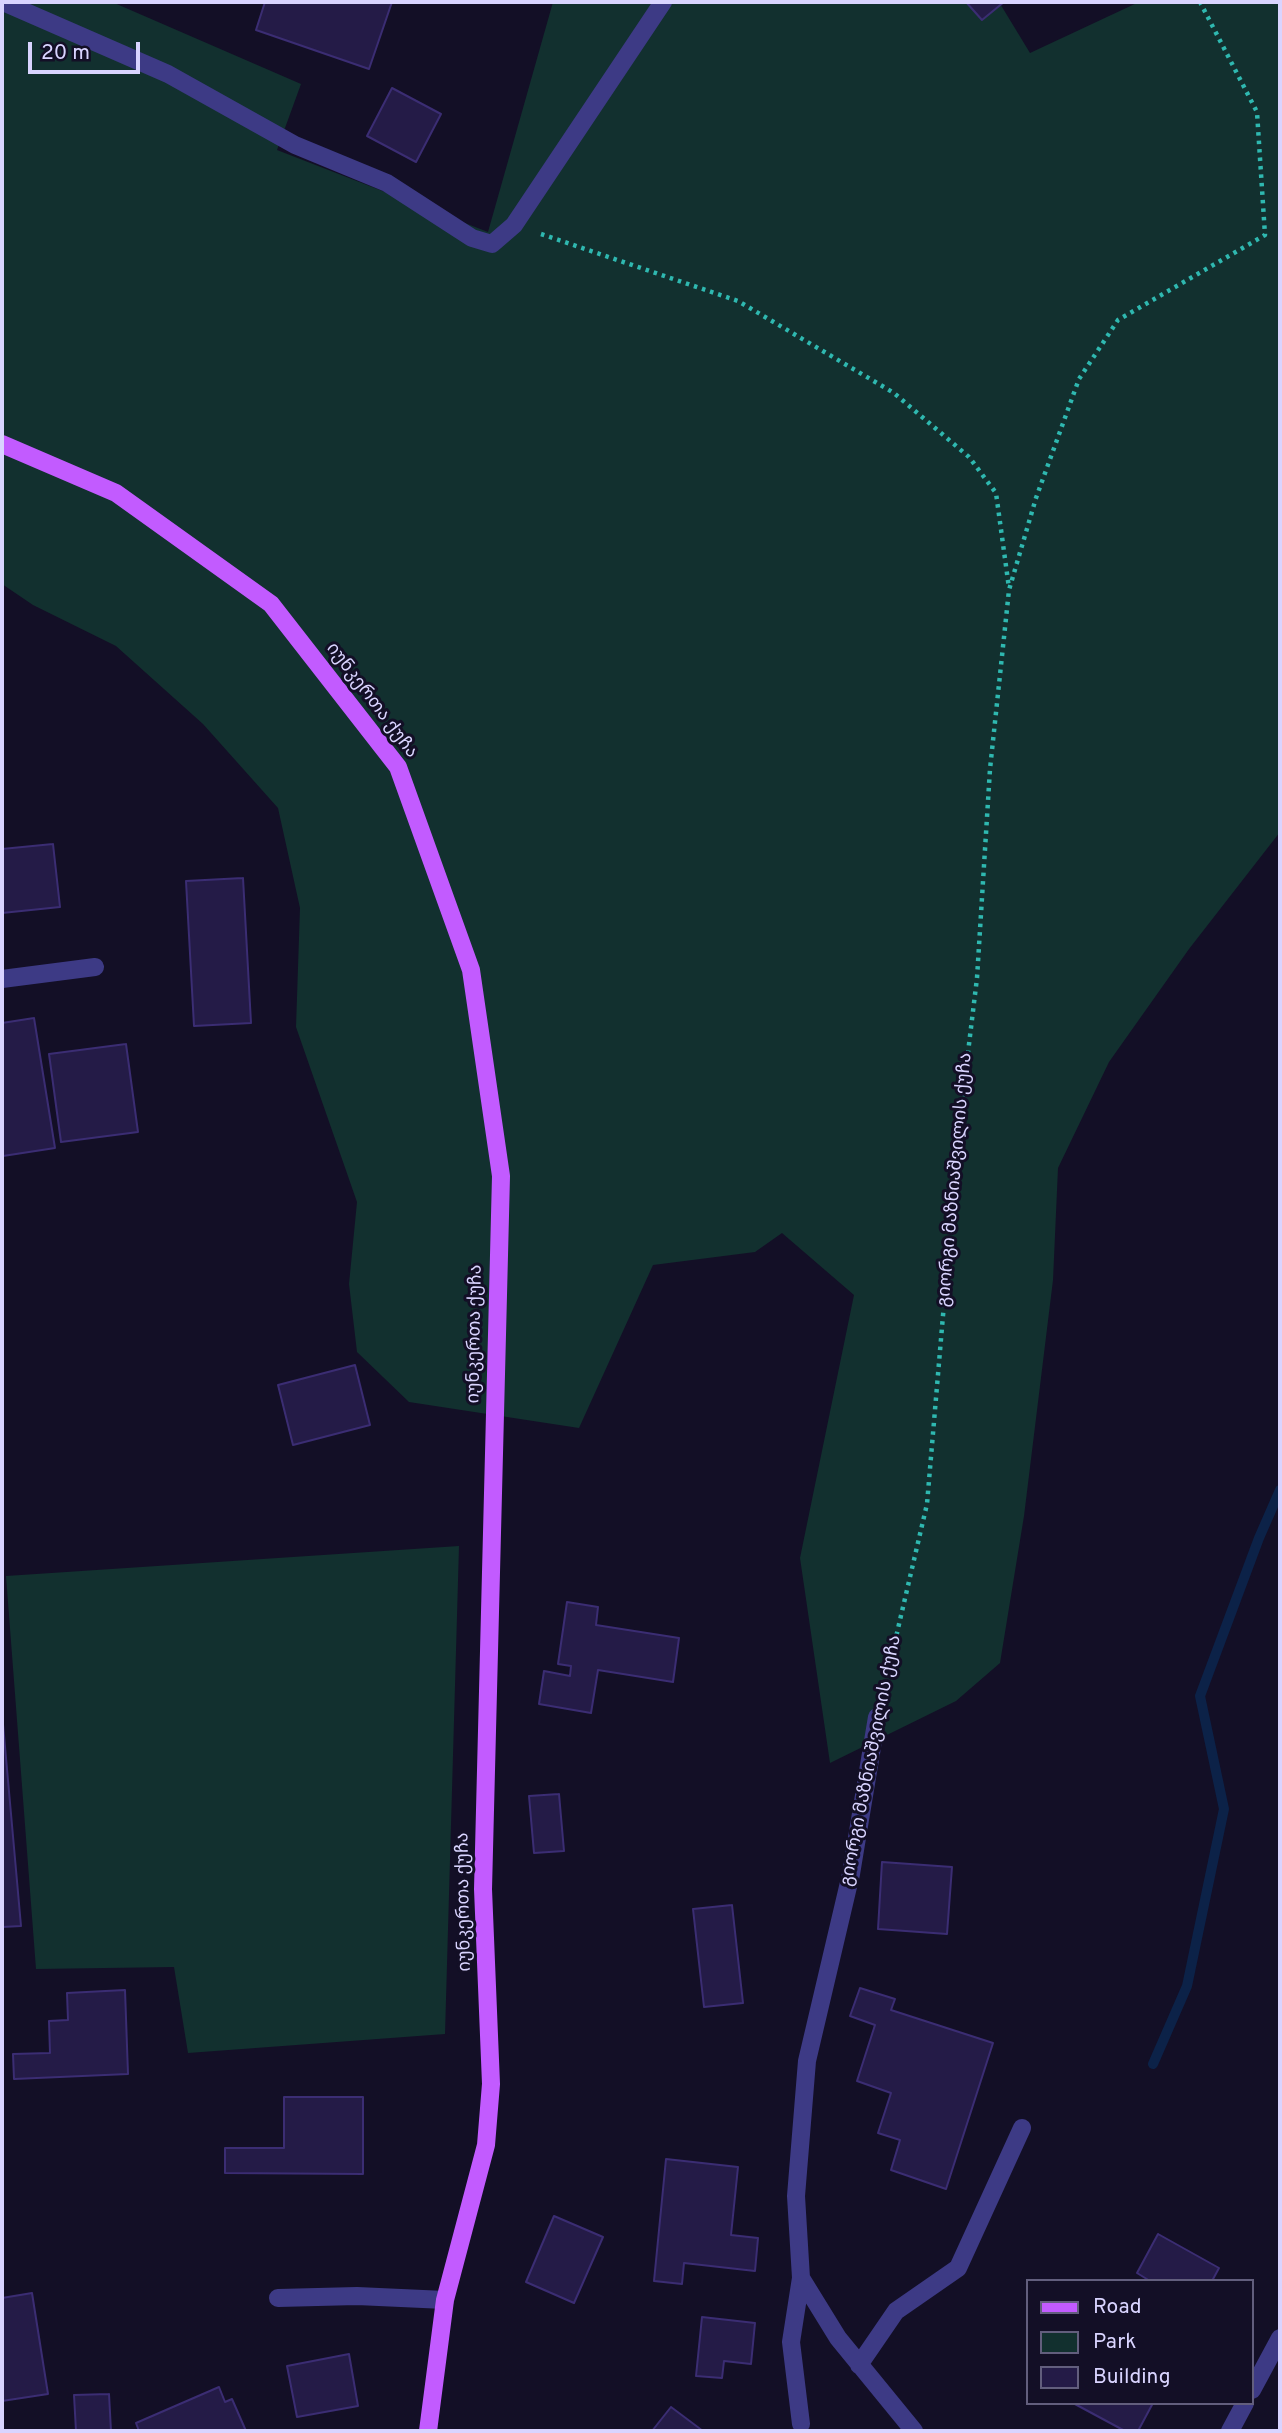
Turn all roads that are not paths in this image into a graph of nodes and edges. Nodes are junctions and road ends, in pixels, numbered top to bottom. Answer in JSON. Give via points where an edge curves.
{"nodes":[{"id":1,"x":3,"y":2,"type":"edge"},
{"id":2,"x":663,"y":2,"type":"edge"},
{"id":3,"x":2,"y":444,"type":"edge"},
{"id":4,"x":95,"y":967,"type":"dead end"},
{"id":5,"x":2,"y":979,"type":"edge"},
{"id":6,"x":877,"y":1717,"type":"road end"},
{"id":7,"x":1023,"y":2128,"type":"dead end"},
{"id":8,"x":801,"y":2278,"type":"junction"},
{"id":9,"x":278,"y":2298,"type":"dead end"},
{"id":10,"x":445,"y":2300,"type":"junction"},
{"id":11,"x":1280,"y":2338,"type":"edge"},
{"id":12,"x":859,"y":2365,"type":"junction"},
{"id":13,"x":1254,"y":2386,"type":"edge"},
{"id":14,"x":1244,"y":2405,"type":"edge"},
{"id":15,"x":801,"y":2424,"type":"dead end"},
{"id":16,"x":428,"y":2431,"type":"edge"},
{"id":17,"x":914,"y":2431,"type":"edge"},
{"id":18,"x":1230,"y":2431,"type":"edge"}],
"edges":[{"from":1,"to":2,"type":"street","via":[[168,74],[295,145],[387,183],[472,238],[492,244],[514,225]]},
{"from":3,"to":10,"type":"main road","name":"იუნკერთა ქუჩა","via":[[116,493],[271,604],[398,767],[471,971],[500,1176],[483,1889],[491,2084],[486,2145]]},
{"from":4,"to":5,"type":"street"},
{"from":6,"to":8,"type":"street","name":"გიორგი მაზნიაშვილის ქუჩა","via":[[851,1874],[807,2062],[796,2196]]},
{"from":7,"to":12,"type":"street","via":[[958,2268],[896,2311]]},
{"from":8,"to":12,"type":"street"},
{"from":8,"to":15,"type":"street","name":"გიორგი მაზნიაშვილის ქუჩა","via":[[791,2342]]},
{"from":9,"to":10,"type":"street"},
{"from":10,"to":16,"type":"main road","name":"იუნკერთა ქუჩა"},
{"from":11,"to":13,"type":"street"},
{"from":12,"to":17,"type":"street"},
{"from":14,"to":18,"type":"street"}]}
